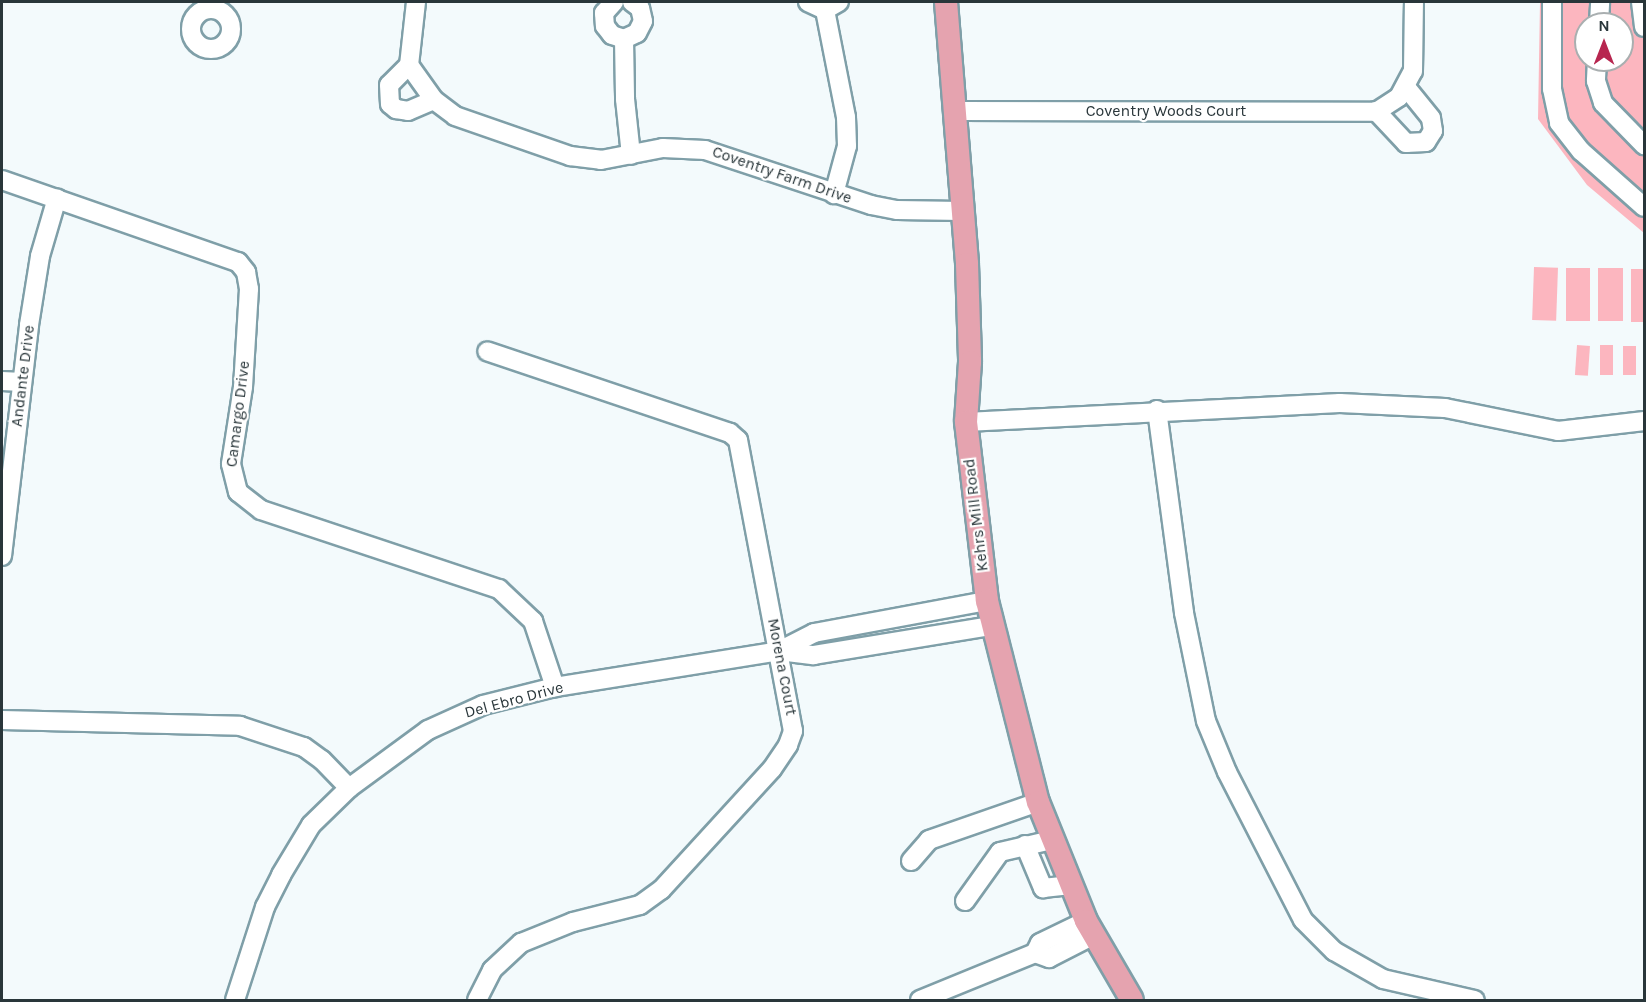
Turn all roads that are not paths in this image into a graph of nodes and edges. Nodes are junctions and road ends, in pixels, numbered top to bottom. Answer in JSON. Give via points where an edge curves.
{"nodes":[{"id":1,"x":416,"y":2,"type":"edge"},
{"id":2,"x":614,"y":2,"type":"edge"},
{"id":3,"x":632,"y":2,"type":"edge"},
{"id":4,"x":808,"y":2,"type":"edge"},
{"id":5,"x":946,"y":2,"type":"edge"},
{"id":6,"x":1414,"y":2,"type":"edge"},
{"id":7,"x":1552,"y":2,"type":"edge"},
{"id":8,"x":1641,"y":2,"type":"edge"},
{"id":9,"x":832,"y":6,"type":"edge"},
{"id":10,"x":1644,"y":27,"type":"edge"},
{"id":11,"x":624,"y":39,"type":"junction"},
{"id":12,"x":408,"y":65,"type":"junction"},
{"id":13,"x":1596,"y":72,"type":"edge"},
{"id":14,"x":1407,"y":88,"type":"junction"},
{"id":15,"x":434,"y":100,"type":"junction"},
{"id":16,"x":957,"y":111,"type":"junction"},
{"id":17,"x":1376,"y":111,"type":"junction"},
{"id":18,"x":1644,"y":145,"type":"edge"},
{"id":19,"x":631,"y":155,"type":"junction"},
{"id":20,"x":2,"y":180,"type":"edge"},
{"id":21,"x":834,"y":194,"type":"junction"},
{"id":22,"x":57,"y":198,"type":"junction"},
{"id":23,"x":1644,"y":207,"type":"edge"},
{"id":24,"x":962,"y":211,"type":"junction"},
{"id":25,"x":487,"y":351,"type":"dead end"},
{"id":26,"x":2,"y":381,"type":"edge"},
{"id":27,"x":22,"y":382,"type":"junction"},
{"id":28,"x":1157,"y":410,"type":"junction"},
{"id":29,"x":1644,"y":421,"type":"edge"},
{"id":30,"x":966,"y":422,"type":"junction"},
{"id":31,"x":2,"y":556,"type":"edge"},
{"id":32,"x":987,"y":601,"type":"junction"},
{"id":33,"x":992,"y":626,"type":"junction"},
{"id":34,"x":779,"y":651,"type":"junction"},
{"id":35,"x":555,"y":687,"type":"junction"},
{"id":36,"x":2,"y":720,"type":"edge"},
{"id":37,"x":349,"y":788,"type":"junction"},
{"id":38,"x":1038,"y":802,"type":"junction"},
{"id":39,"x":1052,"y":840,"type":"junction"},
{"id":40,"x":1025,"y":845,"type":"junction"},
{"id":41,"x":911,"y":861,"type":"dead end"},
{"id":42,"x":1071,"y":885,"type":"junction"},
{"id":43,"x":965,"y":900,"type":"dead end"},
{"id":44,"x":1090,"y":928,"type":"junction"},
{"id":45,"x":235,"y":1000,"type":"edge"},
{"id":46,"x":478,"y":1000,"type":"edge"},
{"id":47,"x":920,"y":1000,"type":"edge"},
{"id":48,"x":1132,"y":1000,"type":"edge"},
{"id":49,"x":1475,"y":1000,"type":"edge"}],
"edges":[{"from":1,"to":12,"type":"street"},
{"from":2,"to":11,"type":"street","via":[[604,13],[604,26],[612,35]]},
{"from":3,"to":11,"type":"street","via":[[640,8],[643,21],[637,33]]},
{"from":4,"to":9,"type":"street"},
{"from":5,"to":16,"type":"main road","name":"Kehrs Mill Road"},
{"from":6,"to":14,"type":"street","via":[[1413,71]]},
{"from":7,"to":23,"type":"street","via":[[1552,89],[1559,123],[1581,151]]},
{"from":8,"to":10,"type":"street"},
{"from":9,"to":21,"type":"street","via":[[847,146]]},
{"from":11,"to":19,"type":"street"},
{"from":12,"to":15,"type":"street","name":"Coventry Farm Drive"},
{"from":12,"to":15,"type":"street","via":[[389,85],[390,104],[396,110],[408,111]]},
{"from":13,"to":18,"type":"street","via":[[1603,103]]},
{"from":14,"to":17,"type":"street"},
{"from":14,"to":17,"type":"street","via":[[1431,118],[1433,131],[1426,142],[1406,143]]},
{"from":15,"to":19,"type":"street","name":"Coventry Farm Drive","via":[[454,116],[570,156],[602,160]]},
{"from":16,"to":17,"type":"street","name":"Coventry Woods Court"},
{"from":16,"to":24,"type":"main road","name":"Kehrs Mill Road"},
{"from":19,"to":21,"type":"street","name":"Coventry Farm Drive","via":[[663,148],[705,150]]},
{"from":20,"to":22,"type":"street","name":"Camargo Drive"},
{"from":21,"to":24,"type":"street","name":"Coventry Farm Drive","via":[[897,210]]},
{"from":22,"to":27,"type":"street","name":"Andante Drive","via":[[40,256]]},
{"from":22,"to":35,"type":"street","name":"Camargo Drive","via":[[238,262],[246,272],[249,290],[243,387],[231,474],[244,500],[261,510],[499,589],[533,621]]},
{"from":24,"to":30,"type":"main road","name":"Kehrs Mill Road","via":[[970,363]]},
{"from":25,"to":34,"type":"street","name":"Morena Court","via":[[730,433],[738,440]]},
{"from":26,"to":27,"type":"street"},
{"from":27,"to":31,"type":"street","name":"Andante Drive"},
{"from":28,"to":29,"type":"street","via":[[1379,403],[1445,408],[1558,431]]},
{"from":28,"to":30,"type":"street"},
{"from":28,"to":49,"type":"street","via":[[1184,613],[1206,721],[1227,772],[1303,920],[1334,951],[1383,979]]},
{"from":30,"to":32,"type":"main road","name":"Kehrs Mill Road"},
{"from":32,"to":33,"type":"main road","name":"Kehrs Mill Road"},
{"from":32,"to":34,"type":"street","name":"Del Ebro Drive","via":[[814,633]]},
{"from":33,"to":34,"type":"street","name":"Del Ebro Drive","via":[[814,655]]},
{"from":33,"to":38,"type":"main road","name":"Kehrs Mill Road"},
{"from":34,"to":35,"type":"street","name":"Del Ebro Drive"},
{"from":34,"to":46,"type":"street","name":"Morena Court","via":[[792,731],[772,769],[661,890],[640,905],[573,922],[521,943],[492,970]]},
{"from":35,"to":37,"type":"street","name":"Del Ebro Drive","via":[[454,716],[400,747]]},
{"from":36,"to":37,"type":"street","via":[[250,728],[303,747]]},
{"from":37,"to":45,"type":"street","name":"Del Ebro Drive","via":[[311,825],[281,875],[265,907]]},
{"from":38,"to":39,"type":"main road","name":"Kehrs Mill Road"},
{"from":38,"to":41,"type":"street","via":[[928,840]]},
{"from":39,"to":40,"type":"street"},
{"from":39,"to":42,"type":"main road","name":"Kehrs Mill Road"},
{"from":40,"to":42,"type":"street","via":[[1043,888]]},
{"from":40,"to":43,"type":"street","via":[[993,858]]},
{"from":42,"to":44,"type":"main road","name":"Kehrs Mill Road"},
{"from":44,"to":47,"type":"street","via":[[1048,958],[1035,952]]},
{"from":44,"to":48,"type":"main road","name":"Kehrs Mill Road"}]}
